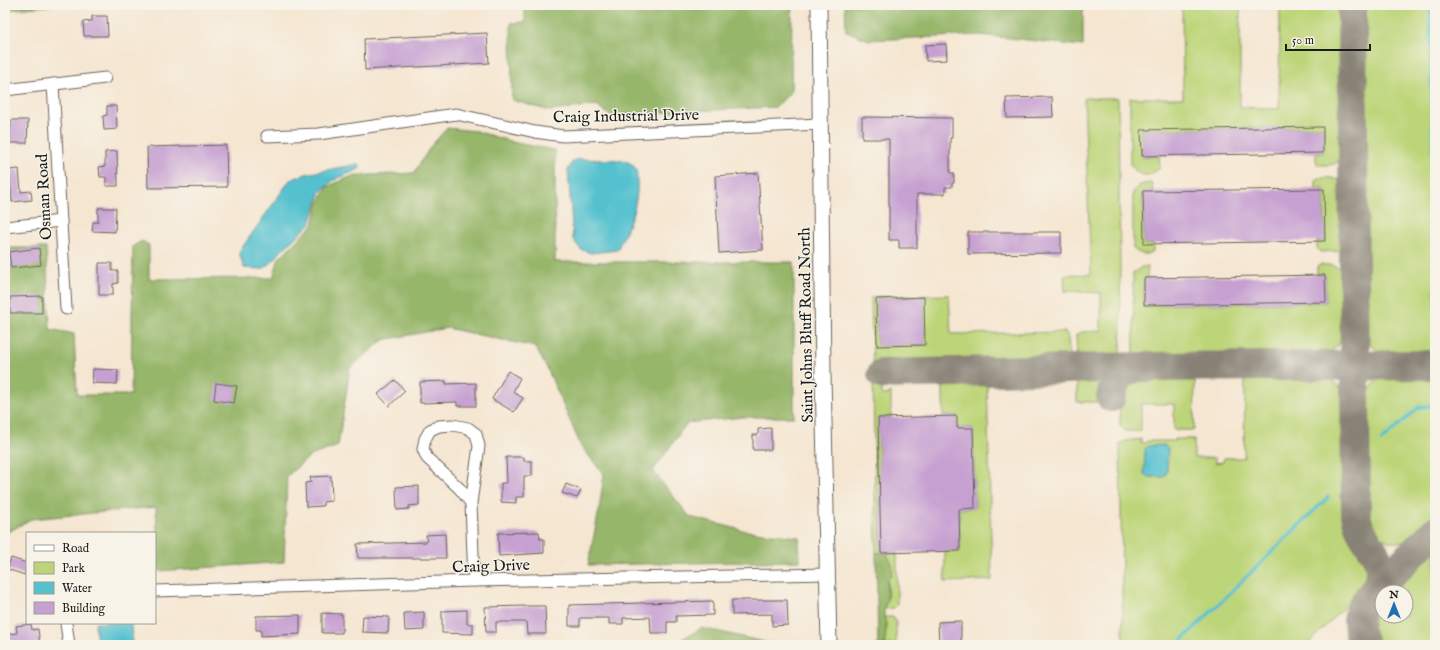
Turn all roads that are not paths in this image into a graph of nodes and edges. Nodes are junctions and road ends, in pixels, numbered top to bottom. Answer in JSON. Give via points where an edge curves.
{"nodes":[{"id":1,"x":819,"y":5,"type":"edge"},
{"id":2,"x":105,"y":78,"type":"dead end"},
{"id":3,"x":53,"y":84,"type":"junction"},
{"id":4,"x":5,"y":90,"type":"edge"},
{"id":5,"x":820,"y":124,"type":"junction"},
{"id":6,"x":267,"y":136,"type":"dead end"},
{"id":7,"x":61,"y":221,"type":"junction"},
{"id":8,"x":5,"y":227,"type":"edge"},
{"id":9,"x":66,"y":309,"type":"dead end"},
{"id":10,"x":471,"y":503,"type":"junction"},
{"id":11,"x":828,"y":574,"type":"junction"},
{"id":12,"x":474,"y":581,"type":"junction"},
{"id":13,"x":156,"y":591,"type":"edge"},
{"id":14,"x":66,"y":624,"type":"edge"},
{"id":15,"x":69,"y":645,"type":"edge"},
{"id":16,"x":829,"y":645,"type":"edge"}],
"edges":[{"from":1,"to":5,"type":"main road","name":"Saint Johns Bluff Road North"},
{"from":2,"to":3,"type":"street"},
{"from":3,"to":4,"type":"street"},
{"from":3,"to":7,"type":"street","name":"Osman Road"},
{"from":5,"to":6,"type":"street","name":"Craig Industrial Drive","via":[[563,136],[456,114],[319,134]]},
{"from":5,"to":11,"type":"main road","name":"Saint Johns Bluff Road North"},
{"from":7,"to":8,"type":"street"},
{"from":7,"to":9,"type":"street","name":"Osman Road"},
{"from":10,"to":10,"type":"street","via":[[479,446],[476,434],[468,428],[453,426],[439,426],[430,430],[424,448],[427,458]]},
{"from":10,"to":12,"type":"street"},
{"from":11,"to":12,"type":"street","name":"Craig Drive"},
{"from":11,"to":16,"type":"main road","name":"Saint Johns Bluff Road North"},
{"from":12,"to":13,"type":"street","name":"Craig Drive"},
{"from":14,"to":15,"type":"street"}]}
